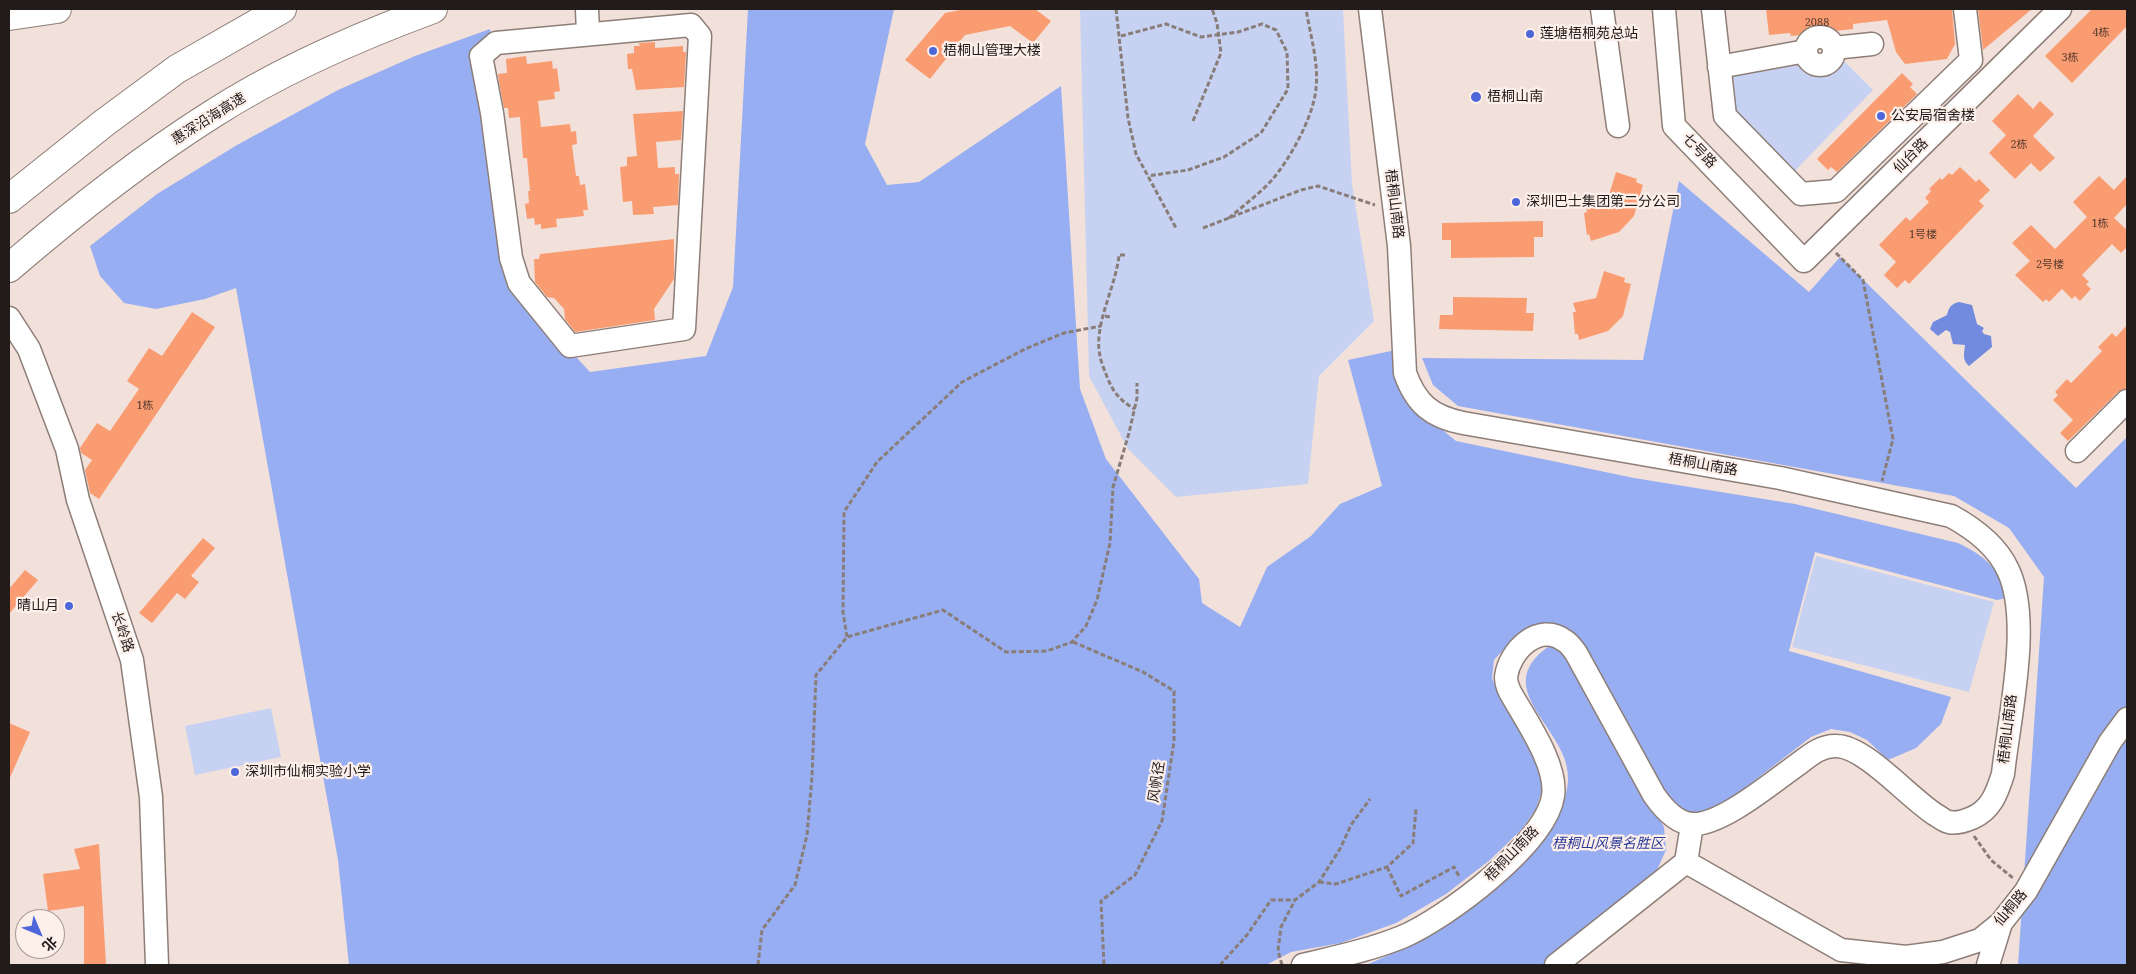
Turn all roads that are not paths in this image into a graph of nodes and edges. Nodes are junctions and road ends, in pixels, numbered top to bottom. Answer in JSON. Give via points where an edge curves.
{"nodes":[{"id":1,"x":57,"y":9,"type":"edge"},
{"id":2,"x":282,"y":9,"type":"edge"},
{"id":3,"x":432,"y":9,"type":"edge"},
{"id":4,"x":587,"y":9,"type":"edge"},
{"id":5,"x":1370,"y":9,"type":"edge"},
{"id":6,"x":1602,"y":9,"type":"edge"},
{"id":7,"x":1664,"y":9,"type":"edge"},
{"id":8,"x":1713,"y":9,"type":"edge"},
{"id":9,"x":1965,"y":9,"type":"edge"},
{"id":10,"x":2060,"y":9,"type":"edge"},
{"id":11,"x":14,"y":16,"type":"edge"},
{"id":12,"x":588,"y":33,"type":"junction"},
{"id":13,"x":1872,"y":44,"type":"dead end"},
{"id":14,"x":1718,"y":67,"type":"junction"},
{"id":15,"x":1618,"y":126,"type":"dead end"},
{"id":16,"x":9,"y":199,"type":"edge"},
{"id":17,"x":1804,"y":261,"type":"joint"},
{"id":18,"x":9,"y":268,"type":"edge"},
{"id":19,"x":9,"y":318,"type":"edge"},
{"id":20,"x":2127,"y":401,"type":"edge"},
{"id":21,"x":2077,"y":451,"type":"dead end"},
{"id":22,"x":2127,"y":719,"type":"edge"},
{"id":23,"x":1692,"y":824,"type":"junction"},
{"id":24,"x":1686,"y":862,"type":"junction"},
{"id":25,"x":2001,"y":923,"type":"junction"},
{"id":26,"x":157,"y":965,"type":"edge"},
{"id":27,"x":1303,"y":965,"type":"edge"},
{"id":28,"x":1556,"y":965,"type":"edge"},
{"id":29,"x":1988,"y":965,"type":"edge"}],
"edges":[{"from":1,"to":11,"type":"main road"},
{"from":2,"to":16,"type":"main road","via":[[177,70]]},
{"from":3,"to":18,"type":"main road","name":"惠深沿海高速","via":[[286,73],[212,114],[128,172]]},
{"from":4,"to":12,"type":"street"},
{"from":5,"to":23,"type":"street","name":"梧桐山南路","via":[[1399,246],[1405,373],[1412,391],[1427,408],[1444,419],[1780,478],[1951,516],[1968,526],[1999,555],[2008,570],[2016,592],[2020,630],[2003,774],[1996,797],[1982,814],[1964,822],[1948,822],[1928,810],[1871,762],[1855,751],[1838,746],[1819,749],[1733,810],[1710,821]]},
{"from":6,"to":15,"type":"street"},
{"from":7,"to":17,"type":"street","name":"七号路","via":[[1674,126]]},
{"from":8,"to":14,"type":"street"},
{"from":9,"to":14,"type":"street","via":[[1971,60],[1836,191],[1801,194],[1725,116]]},
{"from":10,"to":17,"type":"street","name":"仙台路"},
{"from":12,"to":12,"type":"street","via":[[496,43],[481,56],[492,113],[510,258],[519,283],[570,346],[684,329],[700,36],[690,25]]},
{"from":13,"to":14,"type":"street","via":[[1834,48],[1829,40],[1820,36],[1808,42],[1806,51]]},
{"from":19,"to":26,"type":"street","name":"长岭路","via":[[29,349],[67,449],[78,500],[132,660],[150,797]]},
{"from":20,"to":21,"type":"street"},
{"from":22,"to":25,"type":"street","name":"仙桐路","via":[[2110,742],[2026,891]]},
{"from":23,"to":24,"type":"street"},
{"from":23,"to":27,"type":"street","name":"梧桐山南路","via":[[1675,818],[1654,796],[1576,653],[1566,641],[1552,634],[1538,636],[1515,652],[1506,679],[1550,768],[1553,796],[1548,814],[1513,857],[1470,894],[1403,937]]},
{"from":24,"to":25,"type":"street","name":"仙桐路","via":[[1841,950],[1906,957],[1943,952],[1980,940]]},
{"from":24,"to":28,"type":"street"},
{"from":25,"to":29,"type":"street"}]}
